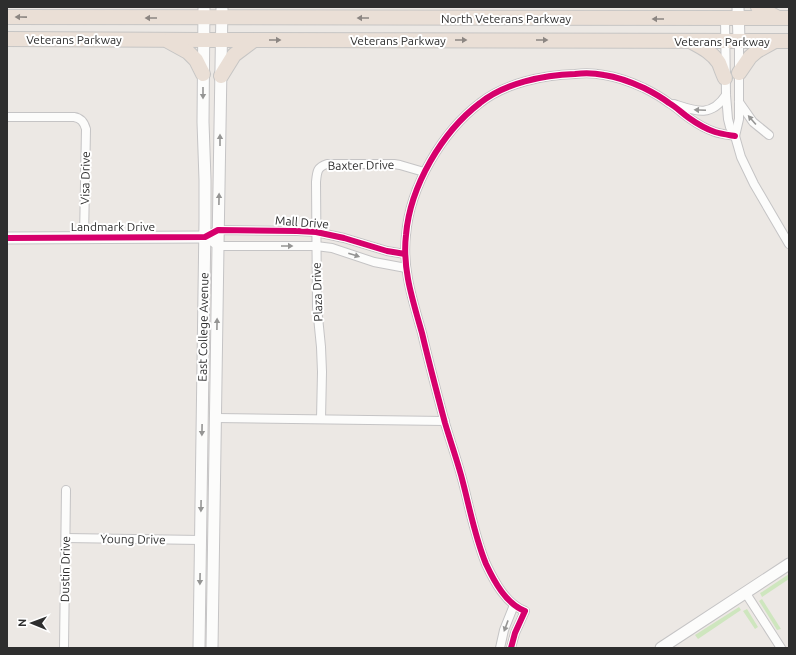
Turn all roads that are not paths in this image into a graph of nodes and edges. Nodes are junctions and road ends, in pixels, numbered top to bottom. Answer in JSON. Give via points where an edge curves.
{"nodes":[{"id":1,"x":187,"y":7,"type":"edge"},
{"id":2,"x":242,"y":7,"type":"edge"},
{"id":3,"x":706,"y":7,"type":"edge"},
{"id":4,"x":758,"y":7,"type":"edge"},
{"id":5,"x":204,"y":12,"type":"edge"},
{"id":6,"x":222,"y":12,"type":"edge"},
{"id":7,"x":731,"y":13,"type":"edge"},
{"id":8,"x":7,"y":17,"type":"edge"},
{"id":9,"x":255,"y":17,"type":"junction"},
{"id":10,"x":176,"y":18,"type":"junction"},
{"id":11,"x":784,"y":18,"type":"edge"},
{"id":12,"x":687,"y":19,"type":"junction"},
{"id":13,"x":7,"y":39,"type":"edge"},
{"id":14,"x":166,"y":40,"type":"junction"},
{"id":15,"x":204,"y":40,"type":"junction"},
{"id":16,"x":222,"y":40,"type":"junction"},
{"id":17,"x":254,"y":40,"type":"junction"},
{"id":18,"x":690,"y":41,"type":"junction"},
{"id":19,"x":732,"y":41,"type":"junction"},
{"id":20,"x":782,"y":41,"type":"edge"},
{"id":21,"x":739,"y":73,"type":"junction"},
{"id":22,"x":203,"y":74,"type":"junction"},
{"id":23,"x":221,"y":76,"type":"junction"},
{"id":24,"x":726,"y":78,"type":"junction"},
{"id":25,"x":726,"y":96,"type":"junction"},
{"id":26,"x":668,"y":102,"type":"junction"},
{"id":27,"x":739,"y":102,"type":"junction"},
{"id":28,"x":7,"y":117,"type":"edge"},
{"id":29,"x":769,"y":135,"type":"dead end"},
{"id":30,"x":735,"y":136,"type":"junction"},
{"id":31,"x":321,"y":166,"type":"joint"},
{"id":32,"x":424,"y":172,"type":"junction"},
{"id":33,"x":218,"y":230,"type":"junction"},
{"id":34,"x":316,"y":232,"type":"junction"},
{"id":35,"x":205,"y":237,"type":"junction"},
{"id":36,"x":7,"y":238,"type":"edge"},
{"id":37,"x":84,"y":238,"type":"junction"},
{"id":38,"x":789,"y":244,"type":"edge"},
{"id":39,"x":218,"y":246,"type":"junction"},
{"id":40,"x":316,"y":246,"type":"junction"},
{"id":41,"x":405,"y":254,"type":"junction"},
{"id":42,"x":406,"y":268,"type":"junction"},
{"id":43,"x":200,"y":407,"type":"junction"},
{"id":44,"x":216,"y":418,"type":"junction"},
{"id":45,"x":321,"y":419,"type":"junction"},
{"id":46,"x":445,"y":421,"type":"junction"},
{"id":47,"x":215,"y":484,"type":"junction"},
{"id":48,"x":66,"y":490,"type":"dead end"},
{"id":49,"x":66,"y":538,"type":"junction"},
{"id":50,"x":201,"y":540,"type":"junction"},
{"id":51,"x":789,"y":564,"type":"edge"},
{"id":52,"x":745,"y":592,"type":"junction"},
{"id":53,"x":514,"y":605,"type":"junction"},
{"id":54,"x":64,"y":648,"type":"edge"},
{"id":55,"x":199,"y":648,"type":"edge"},
{"id":56,"x":212,"y":648,"type":"edge"},
{"id":57,"x":500,"y":648,"type":"edge"},
{"id":58,"x":511,"y":648,"type":"edge"},
{"id":59,"x":661,"y":648,"type":"edge"},
{"id":60,"x":781,"y":648,"type":"edge"}],
"edges":[{"from":1,"to":10,"type":"highway"},
{"from":2,"to":9,"type":"highway"},
{"from":3,"to":12,"type":"highway"},
{"from":4,"to":11,"type":"highway"},
{"from":5,"to":6,"type":"highway","name":"Veterans Parkway"},
{"from":5,"to":10,"type":"highway","name":"Veterans Parkway"},
{"from":5,"to":15,"type":"main road","name":"East College Avenue"},
{"from":6,"to":9,"type":"highway","name":"North Veterans Parkway"},
{"from":6,"to":16,"type":"main road","name":"East College Avenue"},
{"from":7,"to":11,"type":"highway","name":"North Veterans Parkway"},
{"from":7,"to":12,"type":"highway","name":"North Veterans Parkway"},
{"from":7,"to":19,"type":"main road"},
{"from":10,"to":8,"type":"highway","name":"Veterans Parkway","one_way":true},
{"from":12,"to":9,"type":"highway","name":"North Veterans Parkway","one_way":true},
{"from":13,"to":14,"type":"highway","name":"Veterans Parkway"},
{"from":14,"to":15,"type":"highway","name":"Veterans Parkway"},
{"from":14,"to":22,"type":"highway","via":[[188,52],[196,60]]},
{"from":15,"to":16,"type":"highway","name":"Veterans Parkway"},
{"from":15,"to":22,"type":"main road","name":"East College Avenue"},
{"from":16,"to":17,"type":"highway","name":"Veterans Parkway"},
{"from":16,"to":23,"type":"main road","name":"East College Avenue"},
{"from":17,"to":18,"type":"highway","name":"Veterans Parkway","one_way":true},
{"from":17,"to":23,"type":"highway","via":[[234,55]]},
{"from":18,"to":19,"type":"highway","name":"Veterans Parkway"},
{"from":18,"to":24,"type":"highway","via":[[712,55]]},
{"from":19,"to":20,"type":"highway","name":"Veterans Parkway"},
{"from":19,"to":21,"type":"street"},
{"from":19,"to":24,"type":"street"},
{"from":20,"to":21,"type":"highway","via":[[757,51]]},
{"from":21,"to":27,"type":"street"},
{"from":22,"to":35,"type":"main road","name":"East College Avenue","one_way":true},
{"from":33,"to":23,"type":"main road","name":"East College Avenue","one_way":true},
{"from":24,"to":25,"type":"street"},
{"from":25,"to":26,"type":"street","one_way":true,"via":[[718,106],[705,111]]},
{"from":25,"to":30,"type":"street","via":[[729,123]]},
{"from":26,"to":30,"type":"street","via":[[690,119],[716,132]]},
{"from":26,"to":32,"type":"street","via":[[641,87],[602,74],[561,74],[528,80],[496,92],[472,109],[443,142]]},
{"from":29,"to":27,"type":"street","one_way":true,"via":[[753,122]]},
{"from":27,"to":30,"type":"street"},
{"from":28,"to":37,"type":"street","name":"Visa Drive","via":[[76,117],[82,120],[86,129]]},
{"from":30,"to":38,"type":"street","via":[[741,157],[754,184]]},
{"from":31,"to":32,"type":"street","name":"Baxter Drive","via":[[394,164]]},
{"from":31,"to":34,"type":"street","name":"Plaza Drive","via":[[317,173]]},
{"from":32,"to":41,"type":"street","via":[[407,223]]},
{"from":33,"to":34,"type":"street","name":"Mall Drive"},
{"from":33,"to":35,"type":"street","name":"Landmark Drive"},
{"from":33,"to":39,"type":"main road","name":"East College Avenue"},
{"from":34,"to":40,"type":"street","name":"Plaza Drive"},
{"from":34,"to":41,"type":"street","name":"Mall Drive"},
{"from":35,"to":37,"type":"main road","name":"Landmark Drive"},
{"from":35,"to":39,"type":"street"},
{"from":35,"to":43,"type":"main road","name":"East College Avenue"},
{"from":36,"to":37,"type":"main road","name":"Landmark Drive"},
{"from":39,"to":40,"type":"street","name":"Mall Drive","one_way":true},
{"from":44,"to":39,"type":"main road","name":"East College Avenue","one_way":true},
{"from":40,"to":42,"type":"street","name":"Mall Drive","one_way":true},
{"from":40,"to":45,"type":"street","name":"Plaza Drive","via":[[322,372]]},
{"from":41,"to":42,"type":"street"},
{"from":42,"to":46,"type":"street"},
{"from":43,"to":47,"type":"main road","via":[[207,410],[210,419],[211,464]]},
{"from":43,"to":50,"type":"main road","name":"East College Avenue","one_way":true},
{"from":44,"to":45,"type":"street"},
{"from":44,"to":47,"type":"main road","name":"East College Avenue"},
{"from":45,"to":46,"type":"street"},
{"from":46,"to":53,"type":"street","via":[[480,549],[494,580]]},
{"from":47,"to":56,"type":"main road","name":"East College Avenue"},
{"from":48,"to":49,"type":"street","name":"Dustin Drive"},
{"from":49,"to":50,"type":"street","name":"Young Drive"},
{"from":49,"to":54,"type":"street","name":"Dustin Drive"},
{"from":50,"to":55,"type":"main road","name":"East College Avenue","one_way":true},
{"from":51,"to":52,"type":"main road"},
{"from":52,"to":59,"type":"main road"},
{"from":52,"to":60,"type":"street"},
{"from":53,"to":57,"type":"street","one_way":true},
{"from":53,"to":58,"type":"street","via":[[524,611]]}]}
